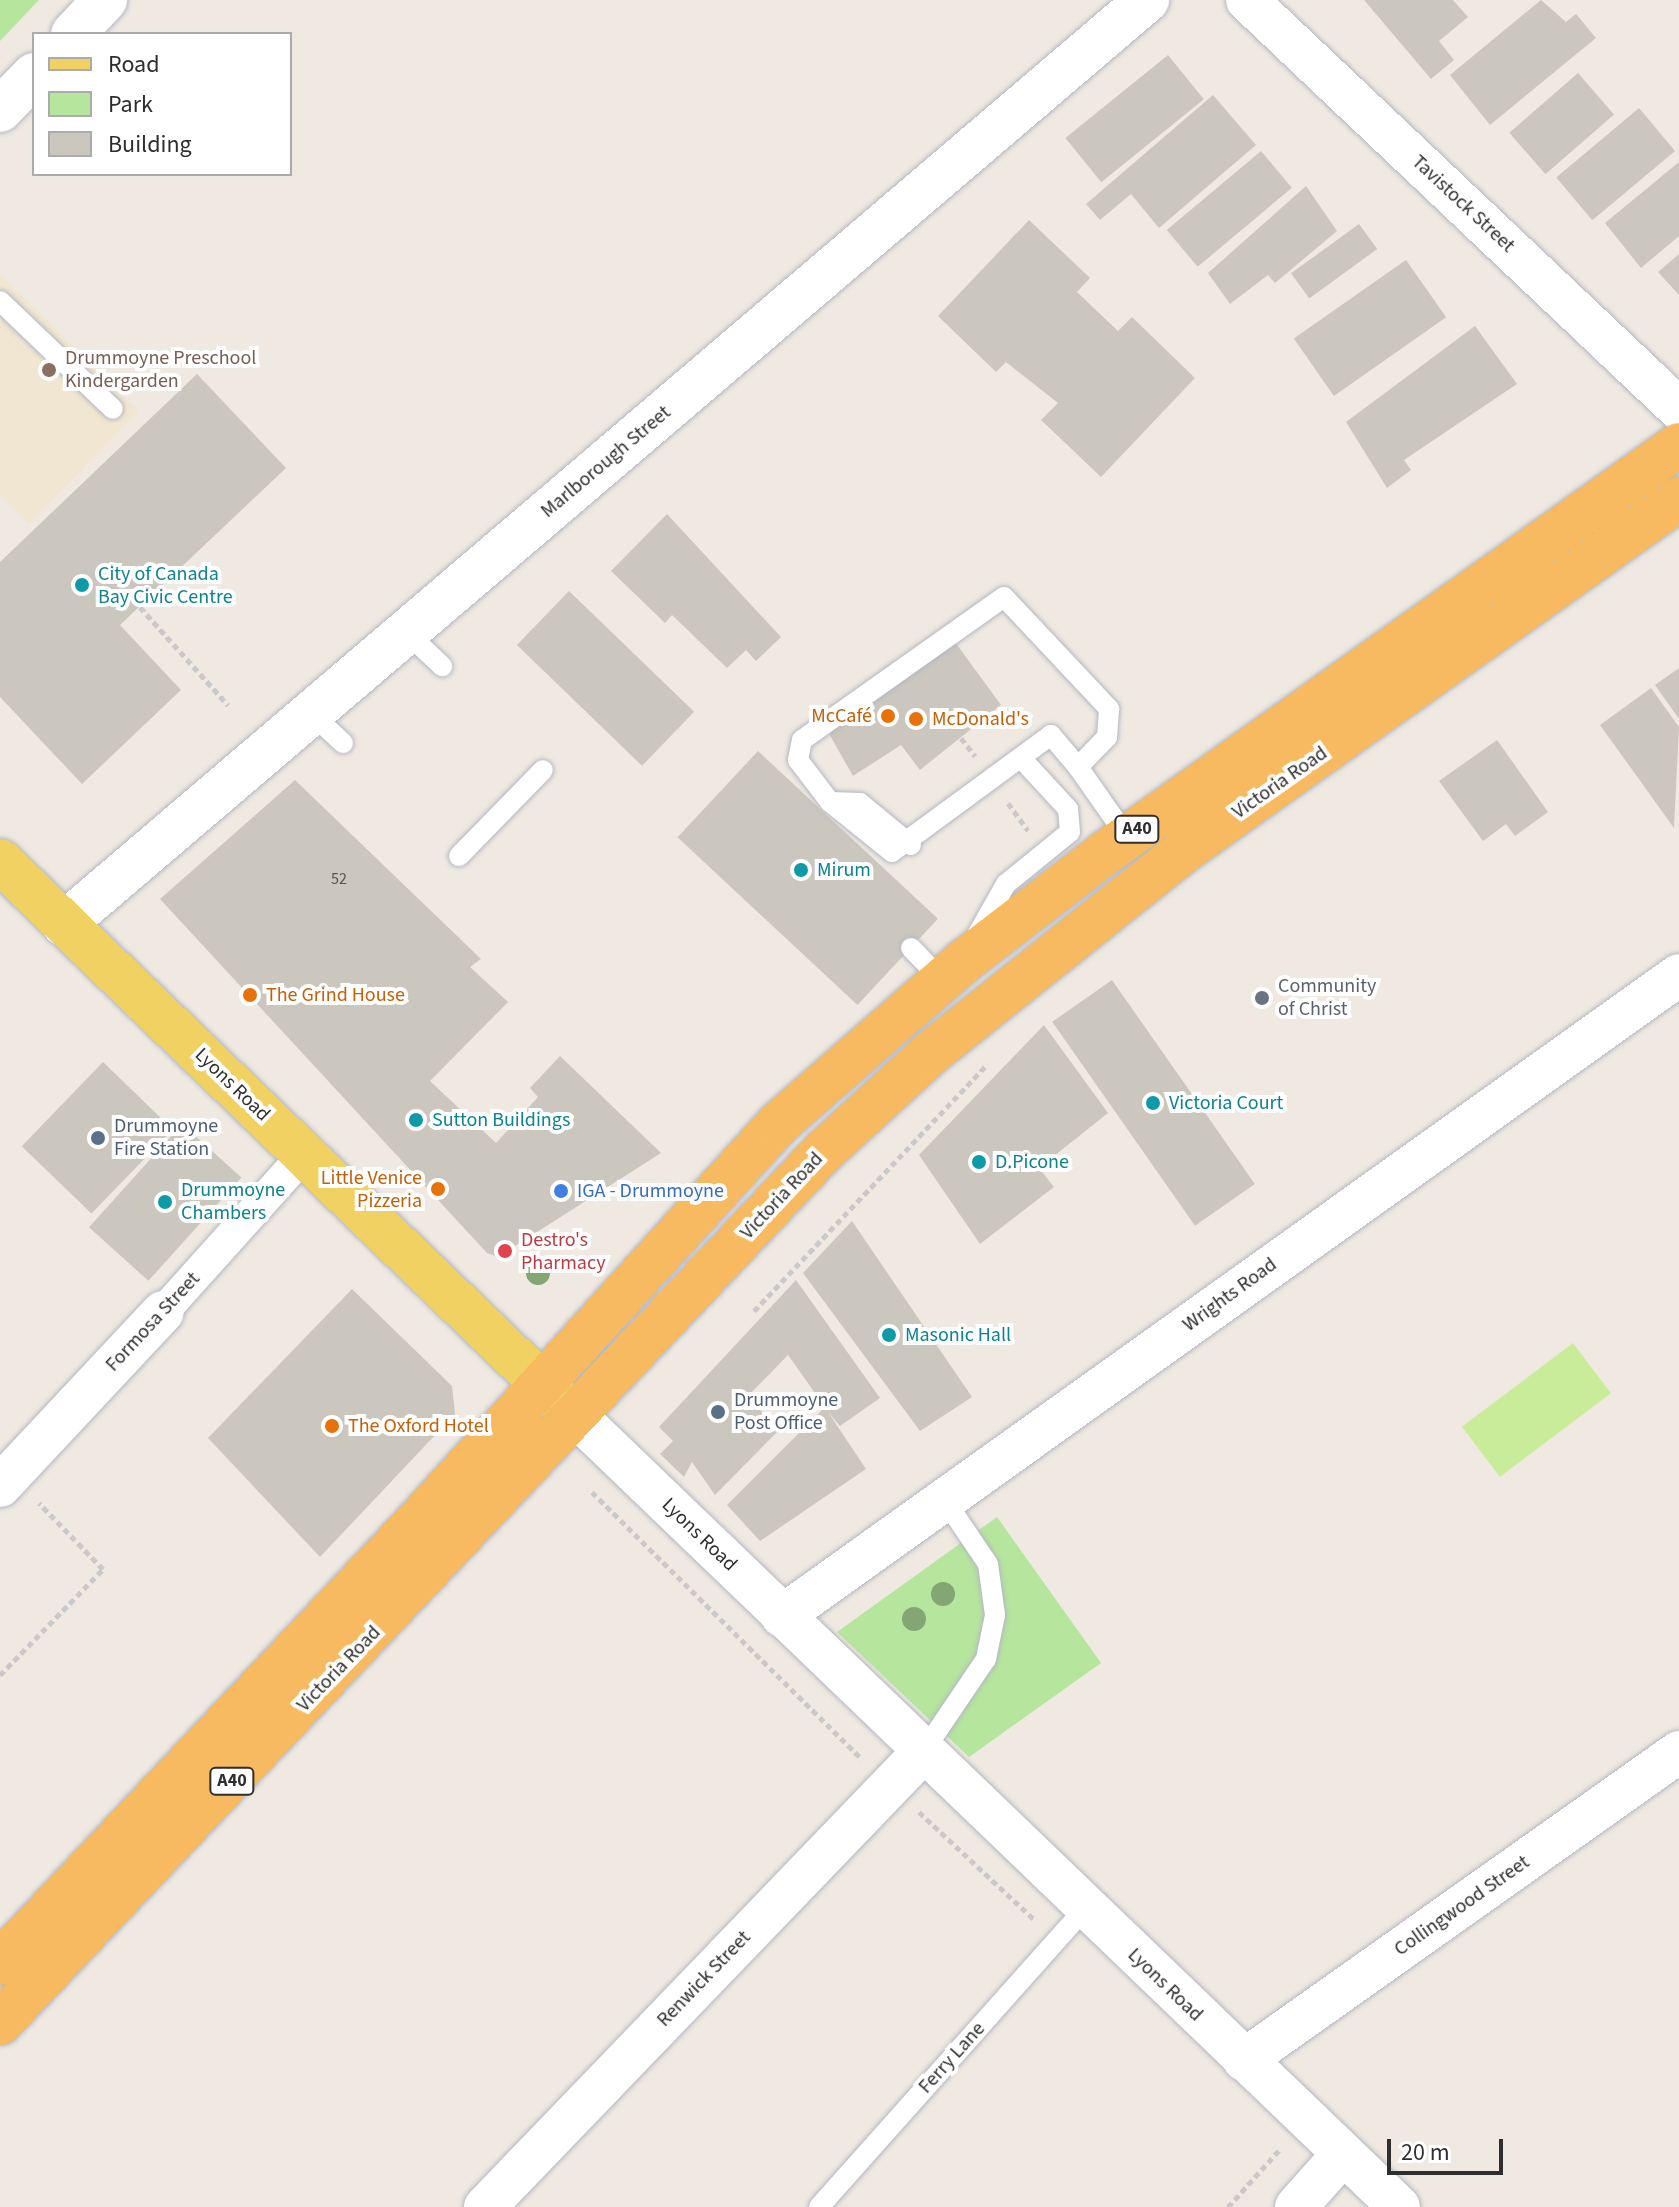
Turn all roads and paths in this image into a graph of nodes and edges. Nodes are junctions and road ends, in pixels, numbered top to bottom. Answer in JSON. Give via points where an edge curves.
{"nodes":[{"id":1,"x":105,"y":0,"type":"edge"},
{"id":2,"x":1147,"y":0,"type":"edge"},
{"id":3,"x":1247,"y":0,"type":"edge"},
{"id":4,"x":75,"y":32,"type":"edge"},
{"id":5,"x":32,"y":77,"type":"edge"},
{"id":6,"x":0,"y":110,"type":"edge"},
{"id":7,"x":0,"y":301,"type":"edge"},
{"id":8,"x":113,"y":409,"type":"dead end"},
{"id":9,"x":1679,"y":409,"type":"edge"},
{"id":10,"x":1679,"y":445,"type":"edge"},
{"id":11,"x":1679,"y":499,"type":"edge"},
{"id":12,"x":140,"y":607,"type":"dead end"},
{"id":13,"x":406,"y":632,"type":"junction"},
{"id":14,"x":442,"y":666,"type":"dead end"},
{"id":15,"x":228,"y":705,"type":"dead end"},
{"id":16,"x":311,"y":713,"type":"junction"},
{"id":17,"x":343,"y":743,"type":"dead end"},
{"id":18,"x":1021,"y":758,"type":"junction"},
{"id":19,"x":1078,"y":767,"type":"junction"},
{"id":20,"x":543,"y":770,"type":"dead end"},
{"id":21,"x":1127,"y":837,"type":"junction"},
{"id":22,"x":459,"y":856,"type":"dead end"},
{"id":23,"x":0,"y":861,"type":"edge"},
{"id":24,"x":64,"y":924,"type":"junction"},
{"id":25,"x":911,"y":948,"type":"dead end"},
{"id":26,"x":953,"y":971,"type":"junction"},
{"id":27,"x":1679,"y":975,"type":"edge"},
{"id":28,"x":998,"y":1055,"type":"dead end"},
{"id":29,"x":304,"y":1155,"type":"junction"},
{"id":30,"x":754,"y":1311,"type":"dead end"},
{"id":31,"x":163,"y":1312,"type":"joint"},
{"id":32,"x":542,"y":1384,"type":"junction"},
{"id":33,"x":577,"y":1417,"type":"junction"},
{"id":34,"x":18,"y":1493,"type":"edge"},
{"id":35,"x":944,"y":1499,"type":"junction"},
{"id":36,"x":782,"y":1616,"type":"junction"},
{"id":37,"x":0,"y":1675,"type":"edge"},
{"id":38,"x":923,"y":1752,"type":"junction"},
{"id":39,"x":1679,"y":1752,"type":"edge"},
{"id":40,"x":1085,"y":1908,"type":"junction"},
{"id":41,"x":0,"y":1963,"type":"edge"},
{"id":42,"x":0,"y":2023,"type":"edge"},
{"id":43,"x":1244,"y":2060,"type":"junction"},
{"id":44,"x":1290,"y":2137,"type":"dead end"},
{"id":45,"x":1343,"y":2154,"type":"junction"},
{"id":46,"x":485,"y":2207,"type":"edge"},
{"id":47,"x":819,"y":2207,"type":"edge"},
{"id":48,"x":1228,"y":2207,"type":"edge"},
{"id":49,"x":1296,"y":2207,"type":"edge"},
{"id":50,"x":1399,"y":2207,"type":"edge"}],
"edges":[{"from":1,"to":4,"type":"street"},
{"from":2,"to":13,"type":"street","name":"Marlborough Street"},
{"from":3,"to":9,"type":"street","name":"Tavistock Street"},
{"from":5,"to":6,"type":"street"},
{"from":7,"to":8,"type":"lane"},
{"from":10,"to":21,"type":"highway","number":"A40"},
{"from":11,"to":33,"type":"highway","name":"Victoria Road","number":"A40","via":[[1185,850],[932,1052],[823,1152]]},
{"from":12,"to":15,"type":"path"},
{"from":13,"to":14,"type":"lane"},
{"from":13,"to":16,"type":"street","name":"Marlborough Street"},
{"from":16,"to":17,"type":"lane"},
{"from":16,"to":24,"type":"street","name":"Marlborough Street"},
{"from":18,"to":19,"type":"lane","via":[[1051,735]]},
{"from":18,"to":19,"type":"lane","via":[[902,851],[881,848],[830,802],[798,760],[802,740],[1004,597],[1109,709],[1107,737]]},
{"from":18,"to":26,"type":"lane","via":[[1068,809],[1070,832],[1006,884]]},
{"from":19,"to":21,"type":"lane"},
{"from":20,"to":22,"type":"lane"},
{"from":21,"to":26,"type":"highway","number":"A40"},
{"from":23,"to":24,"type":"main road","name":"Lyons Road"},
{"from":24,"to":29,"type":"main road","name":"Lyons Road"},
{"from":25,"to":26,"type":"lane"},
{"from":26,"to":32,"type":"highway","number":"A40","via":[[778,1124]]},
{"from":27,"to":35,"type":"street","name":"Wrights Road"},
{"from":28,"to":30,"type":"path"},
{"from":29,"to":31,"type":"street","name":"Formosa Street"},
{"from":29,"to":32,"type":"main road","name":"Lyons Road"},
{"from":31,"to":34,"type":"street","name":"Formosa Street"},
{"from":32,"to":33,"type":"main road","name":"Lyons Road"},
{"from":32,"to":41,"type":"highway","number":"A40"},
{"from":33,"to":36,"type":"street","name":"Lyons Road"},
{"from":33,"to":42,"type":"highway","name":"Victoria Road","number":"A40"},
{"from":34,"to":37,"type":"path","via":[[103,1569]]},
{"from":35,"to":36,"type":"street","name":"Wrights Road"},
{"from":35,"to":38,"type":"lane","via":[[988,1564],[995,1615],[986,1659]]},
{"from":36,"to":38,"type":"street","name":"Lyons Road"},
{"from":38,"to":40,"type":"street","name":"Lyons Road"},
{"from":38,"to":46,"type":"street","name":"Renwick Street"},
{"from":39,"to":43,"type":"street","name":"Collingwood Street"},
{"from":40,"to":43,"type":"street","name":"Lyons Road"},
{"from":40,"to":47,"type":"lane","name":"Ferry Lane"},
{"from":43,"to":45,"type":"street","name":"Lyons Road"},
{"from":44,"to":48,"type":"path"},
{"from":45,"to":49,"type":"street"},
{"from":45,"to":50,"type":"street","name":"Lyons Road"}]}
